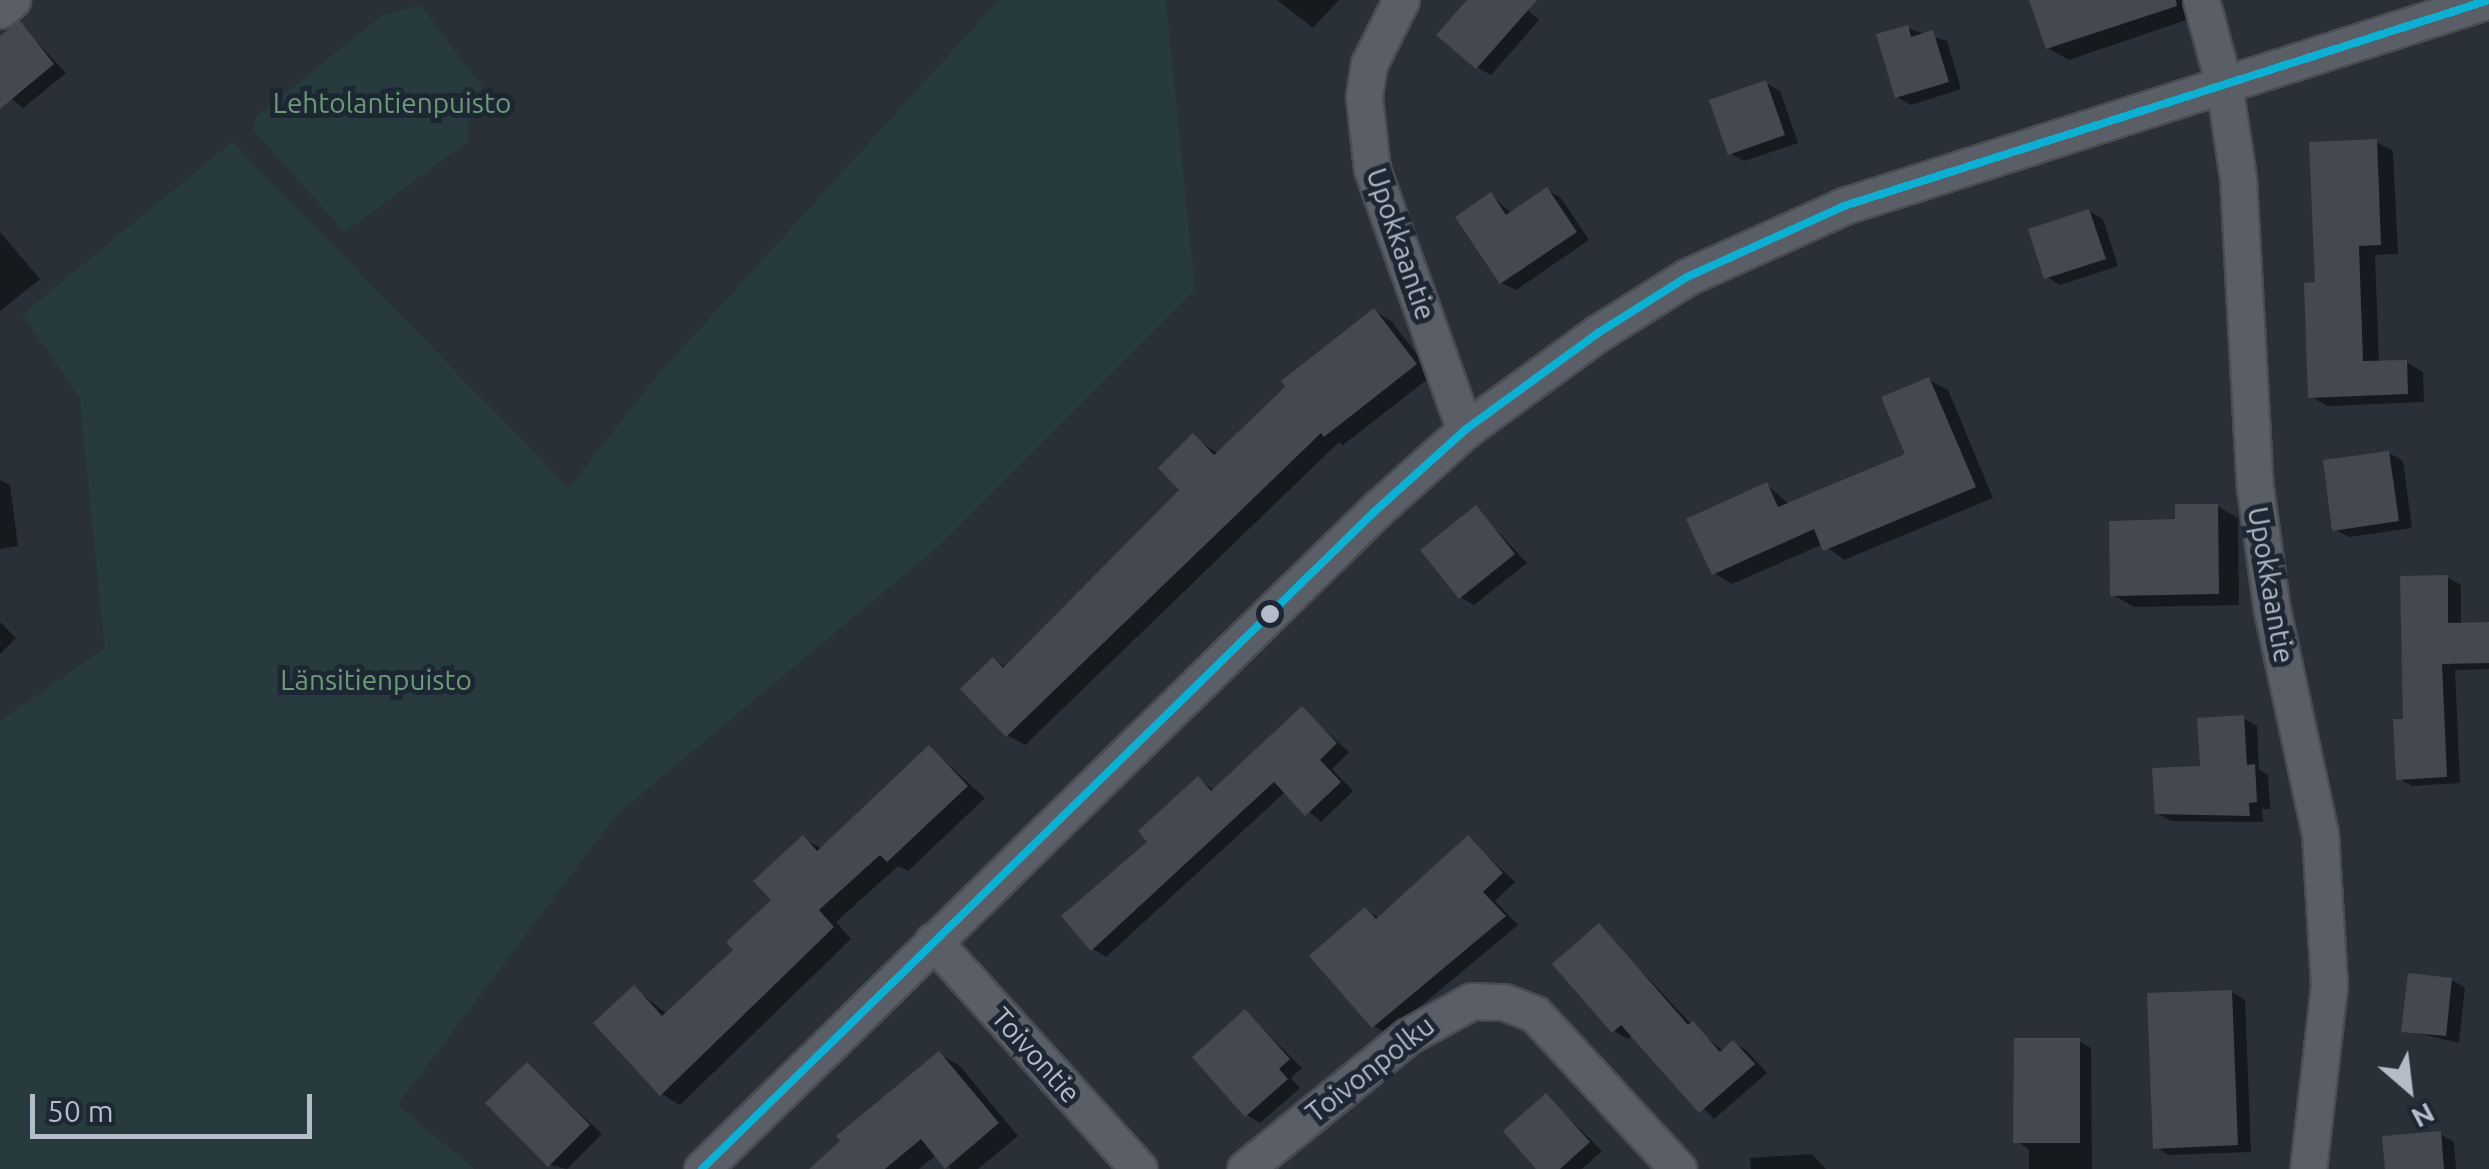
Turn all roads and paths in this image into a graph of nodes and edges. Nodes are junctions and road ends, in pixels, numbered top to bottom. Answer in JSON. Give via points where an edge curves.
{"nodes":[{"id":1,"x":12,"y":0,"type":"edge"},
{"id":2,"x":1401,"y":0,"type":"edge"},
{"id":3,"x":2201,"y":0,"type":"edge"},
{"id":4,"x":2489,"y":0,"type":"edge"},
{"id":5,"x":0,"y":10,"type":"edge"},
{"id":6,"x":2224,"y":86,"type":"junction"},
{"id":7,"x":1465,"y":430,"type":"junction"},
{"id":8,"x":933,"y":941,"type":"junction"},
{"id":9,"x":702,"y":1169,"type":"edge"},
{"id":10,"x":1139,"y":1169,"type":"edge"},
{"id":11,"x":1245,"y":1169,"type":"edge"},
{"id":12,"x":1678,"y":1169,"type":"edge"},
{"id":13,"x":2308,"y":1169,"type":"edge"}],
"edges":[{"from":1,"to":5,"type":"street"},
{"from":2,"to":7,"type":"street","name":"Upokkaantie","via":[[1370,64],[1364,97],[1372,169]]},
{"from":3,"to":6,"type":"street","name":"Upokkaantie"},
{"from":4,"to":6,"type":"street"},
{"from":6,"to":7,"type":"street","via":[[1844,206],[1754,242],[1598,332]]},
{"from":6,"to":13,"type":"street","name":"Upokkaantie","via":[[2238,178],[2255,488],[2272,610],[2320,833],[2329,986]]},
{"from":7,"to":8,"type":"street"},
{"from":8,"to":9,"type":"street"},
{"from":8,"to":10,"type":"street","name":"Toivontie"},
{"from":11,"to":12,"type":"street","name":"Toivonpolku","via":[[1408,1036],[1472,1000],[1535,1014]]}]}
